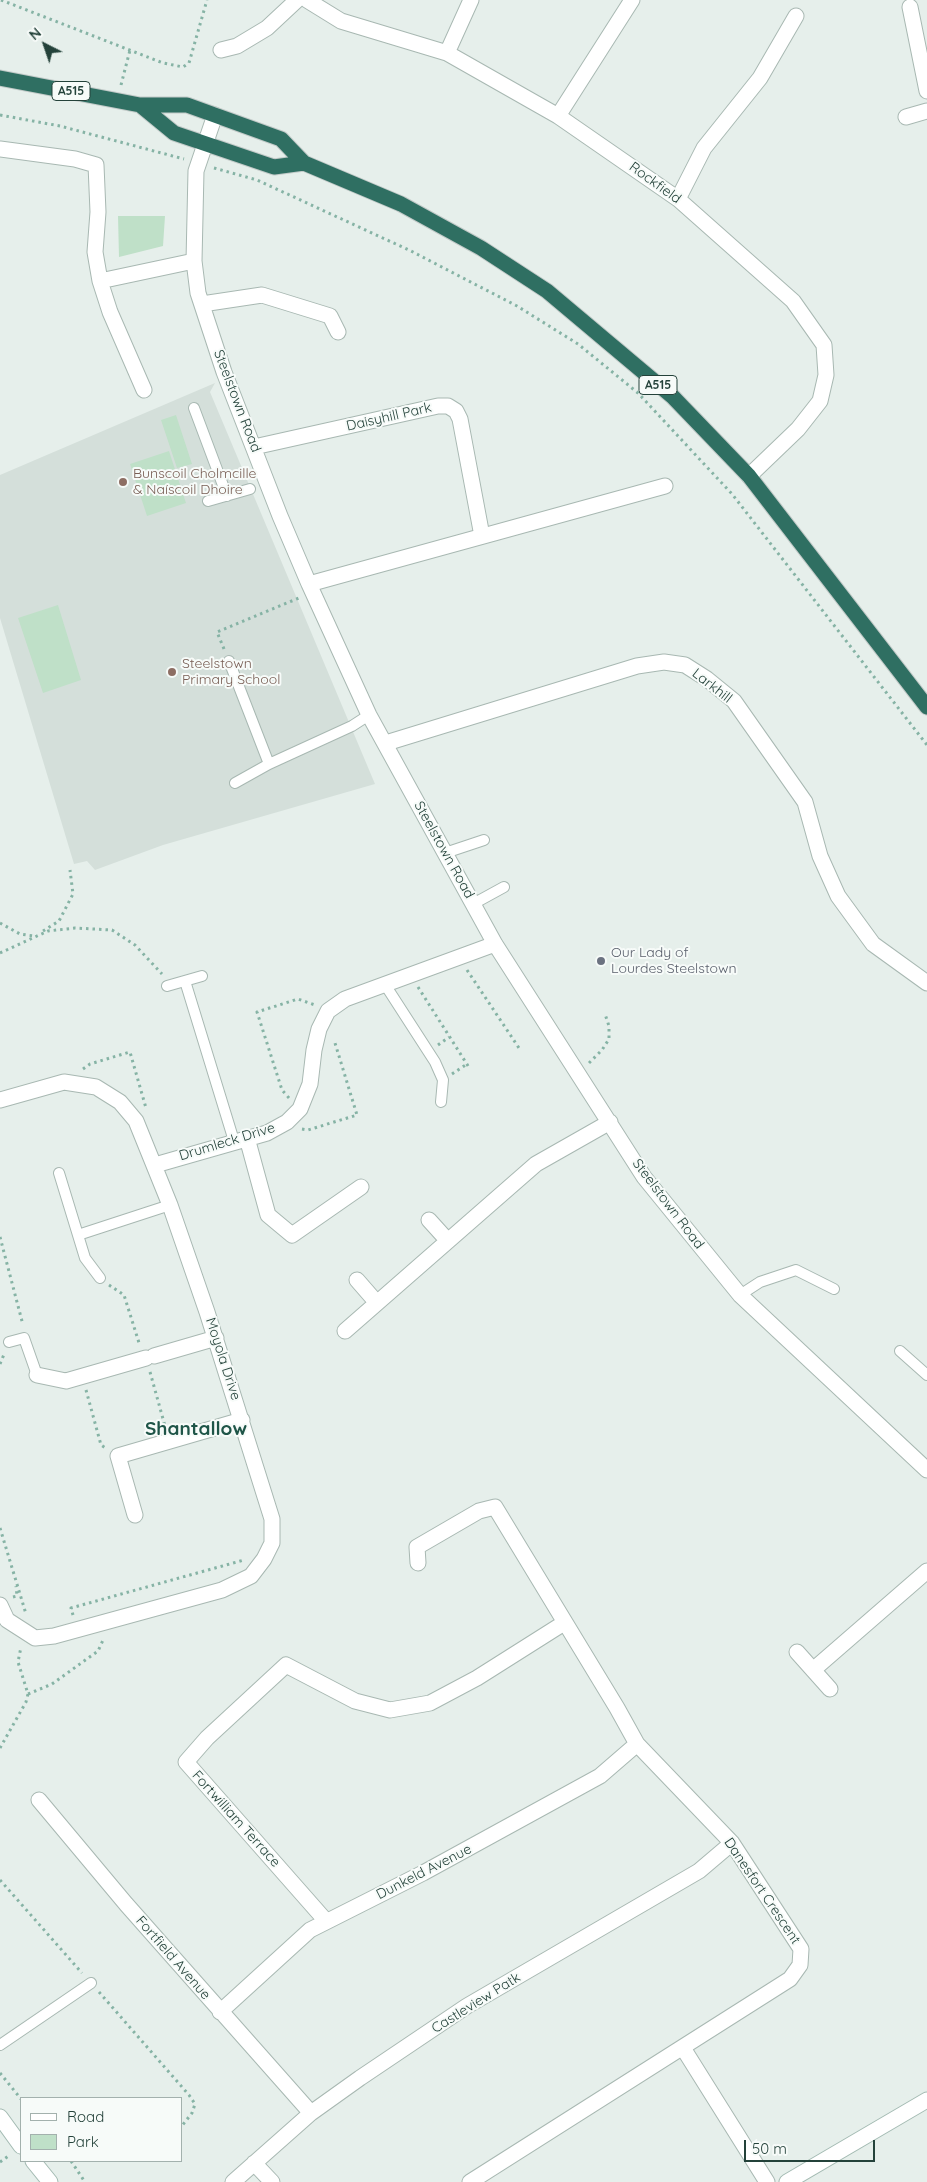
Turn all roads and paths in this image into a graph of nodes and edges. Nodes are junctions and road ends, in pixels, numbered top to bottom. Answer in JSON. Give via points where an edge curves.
{"nodes":[{"id":1,"x":1,"y":0,"type":"edge"},
{"id":2,"x":207,"y":0,"type":"edge"},
{"id":3,"x":297,"y":0,"type":"edge"},
{"id":4,"x":307,"y":0,"type":"edge"},
{"id":5,"x":471,"y":0,"type":"edge"},
{"id":6,"x":632,"y":0,"type":"edge"},
{"id":7,"x":910,"y":7,"type":"dead end"},
{"id":8,"x":796,"y":16,"type":"dead end"},
{"id":9,"x":130,"y":50,"type":"junction"},
{"id":10,"x":221,"y":50,"type":"dead end"},
{"id":11,"x":447,"y":53,"type":"junction"},
{"id":12,"x":0,"y":78,"type":"edge"},
{"id":13,"x":927,"y":91,"type":"edge"},
{"id":14,"x":118,"y":99,"type":"junction"},
{"id":15,"x":140,"y":105,"type":"junction"},
{"id":16,"x":927,"y":111,"type":"edge"},
{"id":17,"x":214,"y":115,"type":"junction"},
{"id":18,"x":0,"y":116,"type":"edge"},
{"id":19,"x":558,"y":116,"type":"junction"},
{"id":20,"x":906,"y":118,"type":"dead end"},
{"id":21,"x":205,"y":142,"type":"junction"},
{"id":22,"x":0,"y":150,"type":"edge"},
{"id":23,"x":199,"y":163,"type":"junction"},
{"id":24,"x":304,"y":163,"type":"junction"},
{"id":25,"x":678,"y":199,"type":"junction"},
{"id":26,"x":194,"y":261,"type":"junction"},
{"id":27,"x":100,"y":281,"type":"junction"},
{"id":28,"x":202,"y":304,"type":"junction"},
{"id":29,"x":338,"y":332,"type":"dead end"},
{"id":30,"x":144,"y":390,"type":"dead end"},
{"id":31,"x":194,"y":408,"type":"dead end"},
{"id":32,"x":254,"y":447,"type":"junction"},
{"id":33,"x":749,"y":476,"type":"junction"},
{"id":34,"x":665,"y":486,"type":"dead end"},
{"id":35,"x":250,"y":489,"type":"dead end"},
{"id":36,"x":227,"y":496,"type":"junction"},
{"id":37,"x":208,"y":501,"type":"dead end"},
{"id":38,"x":482,"y":536,"type":"junction"},
{"id":39,"x":311,"y":588,"type":"junction"},
{"id":40,"x":229,"y":661,"type":"joint"},
{"id":41,"x":927,"y":707,"type":"edge"},
{"id":42,"x":369,"y":715,"type":"junction"},
{"id":43,"x":386,"y":743,"type":"junction"},
{"id":44,"x":927,"y":745,"type":"edge"},
{"id":45,"x":268,"y":764,"type":"junction"},
{"id":46,"x":235,"y":783,"type":"dead end"},
{"id":47,"x":484,"y":840,"type":"dead end"},
{"id":48,"x":445,"y":853,"type":"junction"},
{"id":49,"x":70,"y":870,"type":"dead end"},
{"id":50,"x":504,"y":887,"type":"dead end"},
{"id":51,"x":473,"y":904,"type":"junction"},
{"id":52,"x":0,"y":923,"type":"edge"},
{"id":53,"x":35,"y":937,"type":"junction"},
{"id":54,"x":495,"y":944,"type":"junction"},
{"id":55,"x":0,"y":953,"type":"edge"},
{"id":56,"x":459,"y":957,"type":"junction"},
{"id":57,"x":410,"y":974,"type":"junction"},
{"id":58,"x":202,"y":976,"type":"dead end"},
{"id":59,"x":185,"y":981,"type":"junction"},
{"id":60,"x":384,"y":983,"type":"junction"},
{"id":61,"x":927,"y":983,"type":"edge"},
{"id":62,"x":167,"y":986,"type":"joint"},
{"id":63,"x":328,"y":1010,"type":"junction"},
{"id":64,"x":604,"y":1014,"type":"dead end"},
{"id":65,"x":319,"y":1029,"type":"junction"},
{"id":66,"x":519,"y":1048,"type":"dead end"},
{"id":67,"x":594,"y":1058,"type":"dead end"},
{"id":68,"x":470,"y":1069,"type":"dead end"},
{"id":69,"x":64,"y":1082,"type":"junction"},
{"id":70,"x":0,"y":1100,"type":"edge"},
{"id":71,"x":441,"y":1102,"type":"dead end"},
{"id":72,"x":300,"y":1109,"type":"junction"},
{"id":73,"x":136,"y":1121,"type":"junction"},
{"id":74,"x":610,"y":1122,"type":"junction"},
{"id":75,"x":282,"y":1125,"type":"junction"},
{"id":76,"x":240,"y":1140,"type":"junction"},
{"id":77,"x":154,"y":1165,"type":"junction"},
{"id":78,"x":59,"y":1172,"type":"dead end"},
{"id":79,"x":361,"y":1187,"type":"dead end"},
{"id":80,"x":170,"y":1205,"type":"junction"},
{"id":81,"x":429,"y":1220,"type":"dead end"},
{"id":82,"x":78,"y":1235,"type":"junction"},
{"id":83,"x":0,"y":1237,"type":"edge"},
{"id":84,"x":448,"y":1241,"type":"junction"},
{"id":85,"x":100,"y":1278,"type":"dead end"},
{"id":86,"x":357,"y":1280,"type":"dead end"},
{"id":87,"x":834,"y":1289,"type":"dead end"},
{"id":88,"x":740,"y":1295,"type":"junction"},
{"id":89,"x":377,"y":1303,"type":"junction"},
{"id":90,"x":345,"y":1331,"type":"dead end"},
{"id":91,"x":24,"y":1338,"type":"junction"},
{"id":92,"x":216,"y":1338,"type":"junction"},
{"id":93,"x":9,"y":1342,"type":"dead end"},
{"id":94,"x":900,"y":1352,"type":"dead end"},
{"id":95,"x":37,"y":1375,"type":"joint"},
{"id":96,"x":927,"y":1375,"type":"edge"},
{"id":97,"x":82,"y":1377,"type":"junction"},
{"id":98,"x":242,"y":1420,"type":"junction"},
{"id":99,"x":118,"y":1456,"type":"junction"},
{"id":100,"x":927,"y":1470,"type":"edge"},
{"id":101,"x":135,"y":1516,"type":"dead end"},
{"id":102,"x":0,"y":1528,"type":"edge"},
{"id":103,"x":264,"y":1559,"type":"junction"},
{"id":104,"x":418,"y":1563,"type":"dead end"},
{"id":105,"x":927,"y":1571,"type":"edge"},
{"id":106,"x":16,"y":1586,"type":"junction"},
{"id":107,"x":17,"y":1596,"type":"dead end"},
{"id":108,"x":0,"y":1605,"type":"edge"},
{"id":109,"x":113,"y":1620,"type":"junction"},
{"id":110,"x":564,"y":1623,"type":"junction"},
{"id":111,"x":77,"y":1630,"type":"junction"},
{"id":112,"x":23,"y":1632,"type":"junction"},
{"id":113,"x":797,"y":1652,"type":"dead end"},
{"id":114,"x":813,"y":1670,"type":"junction"},
{"id":115,"x":830,"y":1690,"type":"dead end"},
{"id":116,"x":28,"y":1694,"type":"junction"},
{"id":117,"x":637,"y":1744,"type":"junction"},
{"id":118,"x":0,"y":1748,"type":"edge"},
{"id":119,"x":39,"y":1800,"type":"dead end"},
{"id":120,"x":732,"y":1843,"type":"junction"},
{"id":121,"x":0,"y":1880,"type":"edge"},
{"id":122,"x":326,"y":1921,"type":"junction"},
{"id":123,"x":91,"y":1983,"type":"junction"},
{"id":124,"x":220,"y":2012,"type":"junction"},
{"id":125,"x":0,"y":2045,"type":"edge"},
{"id":126,"x":683,"y":2048,"type":"junction"},
{"id":127,"x":0,"y":2073,"type":"edge"},
{"id":128,"x":20,"y":2099,"type":"edge"},
{"id":129,"x":927,"y":2100,"type":"edge"},
{"id":130,"x":311,"y":2113,"type":"junction"},
{"id":131,"x":0,"y":2117,"type":"edge"},
{"id":132,"x":182,"y":2126,"type":"edge"},
{"id":133,"x":20,"y":2145,"type":"edge"},
{"id":134,"x":34,"y":2162,"type":"edge"},
{"id":135,"x":72,"y":2162,"type":"edge"},
{"id":136,"x":254,"y":2163,"type":"junction"},
{"id":137,"x":792,"y":2181,"type":"edge"},
{"id":138,"x":50,"y":2182,"type":"edge"},
{"id":139,"x":85,"y":2182,"type":"edge"},
{"id":140,"x":233,"y":2182,"type":"edge"},
{"id":141,"x":272,"y":2182,"type":"edge"},
{"id":142,"x":470,"y":2182,"type":"edge"},
{"id":143,"x":767,"y":2182,"type":"edge"}],
"edges":[{"from":1,"to":9,"type":"path"},
{"from":2,"to":9,"type":"path","via":[[189,63],[183,67]]},
{"from":3,"to":10,"type":"street","via":[[267,28],[237,46]]},
{"from":4,"to":11,"type":"street","name":"Rockfield","via":[[341,20]]},
{"from":5,"to":11,"type":"street"},
{"from":6,"to":19,"type":"street"},
{"from":7,"to":13,"type":"street"},
{"from":8,"to":25,"type":"street","via":[[760,78],[704,148]]},
{"from":9,"to":14,"type":"path"},
{"from":11,"to":19,"type":"street","name":"Rockfield"},
{"from":12,"to":14,"type":"highway","number":"A515"},
{"from":14,"to":15,"type":"highway","number":"A515"},
{"from":15,"to":17,"type":"highway","number":"A515","via":[[187,105]]},
{"from":15,"to":21,"type":"highway","number":"A515","via":[[174,133]]},
{"from":16,"to":20,"type":"street"},
{"from":17,"to":21,"type":"street","name":"Steelstown Road"},
{"from":17,"to":24,"type":"highway","number":"A515","via":[[281,139]]},
{"from":18,"to":23,"type":"path","via":[[88,133]]},
{"from":19,"to":25,"type":"street","name":"Rockfield"},
{"from":21,"to":23,"type":"street","name":"Steelstown Road"},
{"from":21,"to":24,"type":"highway","number":"A515","via":[[274,167]]},
{"from":22,"to":27,"type":"street","via":[[75,159],[96,165],[98,212],[95,252]]},
{"from":23,"to":26,"type":"street","name":"Steelstown Road","via":[[194,198]]},
{"from":23,"to":44,"type":"path","via":[[257,180],[402,247],[517,306],[578,344],[638,393],[732,494]]},
{"from":24,"to":33,"type":"highway","number":"A515","via":[[401,204],[481,248],[548,291],[673,397]]},
{"from":25,"to":33,"type":"street","name":"Rockfield","via":[[793,301],[824,346],[826,375],[820,401],[798,429]]},
{"from":26,"to":27,"type":"street"},
{"from":26,"to":28,"type":"street","name":"Steelstown Road"},
{"from":27,"to":30,"type":"street"},
{"from":28,"to":29,"type":"street","via":[[262,295],[330,316]]},
{"from":28,"to":32,"type":"street","name":"Steelstown Road","via":[[224,372]]},
{"from":31,"to":36,"type":"lane"},
{"from":32,"to":38,"type":"street","name":"Daisyhill Park","via":[[448,406],[460,419]]},
{"from":32,"to":39,"type":"street","name":"Steelstown Road"},
{"from":33,"to":41,"type":"highway","number":"A515"},
{"from":34,"to":38,"type":"street"},
{"from":35,"to":36,"type":"lane"},
{"from":36,"to":37,"type":"lane"},
{"from":38,"to":39,"type":"street"},
{"from":39,"to":40,"type":"path","via":[[218,632]]},
{"from":39,"to":42,"type":"street","name":"Steelstown Road"},
{"from":40,"to":45,"type":"lane"},
{"from":42,"to":43,"type":"street","name":"Steelstown Road"},
{"from":42,"to":45,"type":"lane"},
{"from":43,"to":48,"type":"street","name":"Steelstown Road"},
{"from":43,"to":61,"type":"street","name":"Larkhill","via":[[637,666],[664,662],[685,665],[734,701],[805,802],[820,856],[838,896],[873,944]]},
{"from":45,"to":46,"type":"lane"},
{"from":47,"to":48,"type":"lane"},
{"from":48,"to":51,"type":"street","name":"Steelstown Road"},
{"from":49,"to":53,"type":"path","via":[[73,894],[59,921]]},
{"from":50,"to":51,"type":"lane"},
{"from":51,"to":54,"type":"street","name":"Steelstown Road"},
{"from":52,"to":53,"type":"path","via":[[20,934]]},
{"from":53,"to":55,"type":"path"},
{"from":53,"to":62,"type":"path","via":[[48,931],[75,928],[112,930],[135,945],[156,965]]},
{"from":54,"to":56,"type":"street"},
{"from":54,"to":74,"type":"street","name":"Steelstown Road"},
{"from":56,"to":57,"type":"street"},
{"from":56,"to":66,"type":"path"},
{"from":57,"to":60,"type":"street"},
{"from":57,"to":68,"type":"path"},
{"from":58,"to":59,"type":"lane"},
{"from":59,"to":62,"type":"lane"},
{"from":59,"to":76,"type":"lane"},
{"from":60,"to":63,"type":"street","via":[[344,999]]},
{"from":60,"to":71,"type":"lane","via":[[435,1062],[443,1080]]},
{"from":63,"to":65,"type":"street","name":"Drumleck Drive"},
{"from":63,"to":72,"type":"path","via":[[298,999],[257,1012],[282,1090]]},
{"from":64,"to":67,"type":"path","via":[[609,1026],[609,1039]]},
{"from":65,"to":72,"type":"street","name":"Drumleck Drive","via":[[310,1084]]},
{"from":65,"to":75,"type":"path","via":[[335,1043],[357,1115],[308,1130]]},
{"from":69,"to":70,"type":"street"},
{"from":69,"to":73,"type":"street","via":[[96,1087],[120,1102]]},
{"from":69,"to":73,"type":"path","via":[[90,1064],[130,1052],[147,1106]]},
{"from":72,"to":75,"type":"street","name":"Drumleck Drive"},
{"from":73,"to":77,"type":"street"},
{"from":74,"to":84,"type":"street","via":[[536,1164]]},
{"from":74,"to":88,"type":"street","name":"Steelstown Road","via":[[644,1177]]},
{"from":75,"to":76,"type":"street","name":"Drumleck Drive"},
{"from":76,"to":77,"type":"street","name":"Drumleck Drive"},
{"from":76,"to":79,"type":"street","via":[[268,1215],[292,1235]]},
{"from":77,"to":80,"type":"street","name":"Moyola Drive"},
{"from":78,"to":82,"type":"lane"},
{"from":80,"to":82,"type":"lane"},
{"from":80,"to":92,"type":"street","name":"Moyola Drive"},
{"from":81,"to":84,"type":"street"},
{"from":82,"to":85,"type":"lane","via":[[85,1258]]},
{"from":83,"to":91,"type":"path","via":[[22,1316]]},
{"from":84,"to":89,"type":"street"},
{"from":86,"to":89,"type":"street"},
{"from":87,"to":88,"type":"lane","via":[[796,1270],[760,1282]]},
{"from":88,"to":100,"type":"street","name":"Steelstown Road"},
{"from":89,"to":90,"type":"street"},
{"from":91,"to":93,"type":"lane"},
{"from":91,"to":95,"type":"lane"},
{"from":92,"to":97,"type":"street"},
{"from":92,"to":98,"type":"street","name":"Moyola Drive"},
{"from":94,"to":96,"type":"lane"},
{"from":95,"to":97,"type":"street","via":[[66,1381]]},
{"from":97,"to":99,"type":"path","via":[[101,1445]]},
{"from":98,"to":99,"type":"street"},
{"from":98,"to":103,"type":"street","name":"Moyola Drive","via":[[272,1519],[272,1543]]},
{"from":99,"to":101,"type":"street"},
{"from":102,"to":106,"type":"path"},
{"from":103,"to":109,"type":"street","name":"Moyola Drive","via":[[251,1576],[222,1590]]},
{"from":103,"to":111,"type":"path","via":[[244,1560],[71,1608]]},
{"from":104,"to":110,"type":"street","name":"Danesfort Crescent","via":[[417,1547],[479,1510],[495,1508]]},
{"from":105,"to":114,"type":"street"},
{"from":106,"to":107,"type":"path"},
{"from":106,"to":112,"type":"path","via":[[26,1615]]},
{"from":108,"to":112,"type":"street","via":[[7,1620]]},
{"from":109,"to":111,"type":"street","name":"Moyola Drive"},
{"from":109,"to":116,"type":"path","via":[[98,1651],[52,1684]]},
{"from":110,"to":117,"type":"street","name":"Danesfort Crescent"},
{"from":110,"to":122,"type":"street","name":"Fortwilliam Terrace","via":[[430,1704],[390,1710],[355,1701],[286,1665],[207,1738],[186,1762]]},
{"from":111,"to":112,"type":"street","name":"Moyola Drive","via":[[35,1638]]},
{"from":112,"to":116,"type":"path","via":[[18,1662]]},
{"from":113,"to":114,"type":"street"},
{"from":114,"to":115,"type":"street"},
{"from":116,"to":118,"type":"path"},
{"from":117,"to":120,"type":"street","name":"Danesfort Crescent"},
{"from":117,"to":122,"type":"street","name":"Dunkeld Avenue","via":[[600,1776],[423,1873]]},
{"from":119,"to":124,"type":"street","name":"Fortfield Avenue"},
{"from":120,"to":126,"type":"street","name":"Danesfort Crescent","via":[[801,1949],[800,1966],[790,1979]]},
{"from":120,"to":130,"type":"street","name":"Castleview Patk","via":[[699,1871],[467,2006]]},
{"from":121,"to":123,"type":"path"},
{"from":122,"to":124,"type":"street","name":"Dunkeld Avenue","via":[[310,1930]]},
{"from":123,"to":125,"type":"lane"},
{"from":123,"to":132,"type":"path","via":[[195,2104]]},
{"from":124,"to":130,"type":"street","name":"Fortfield Avenue"},
{"from":126,"to":142,"type":"street","name":"Danesfort Crescent"},
{"from":126,"to":143,"type":"street"},
{"from":127,"to":128,"type":"path"},
{"from":129,"to":137,"type":"street"},
{"from":130,"to":136,"type":"street","name":"Castleview Patk"},
{"from":131,"to":133,"type":"street"},
{"from":134,"to":138,"type":"street"},
{"from":135,"to":139,"type":"path"},
{"from":136,"to":140,"type":"street","name":"Castleview Patk"},
{"from":136,"to":141,"type":"street"}]}
